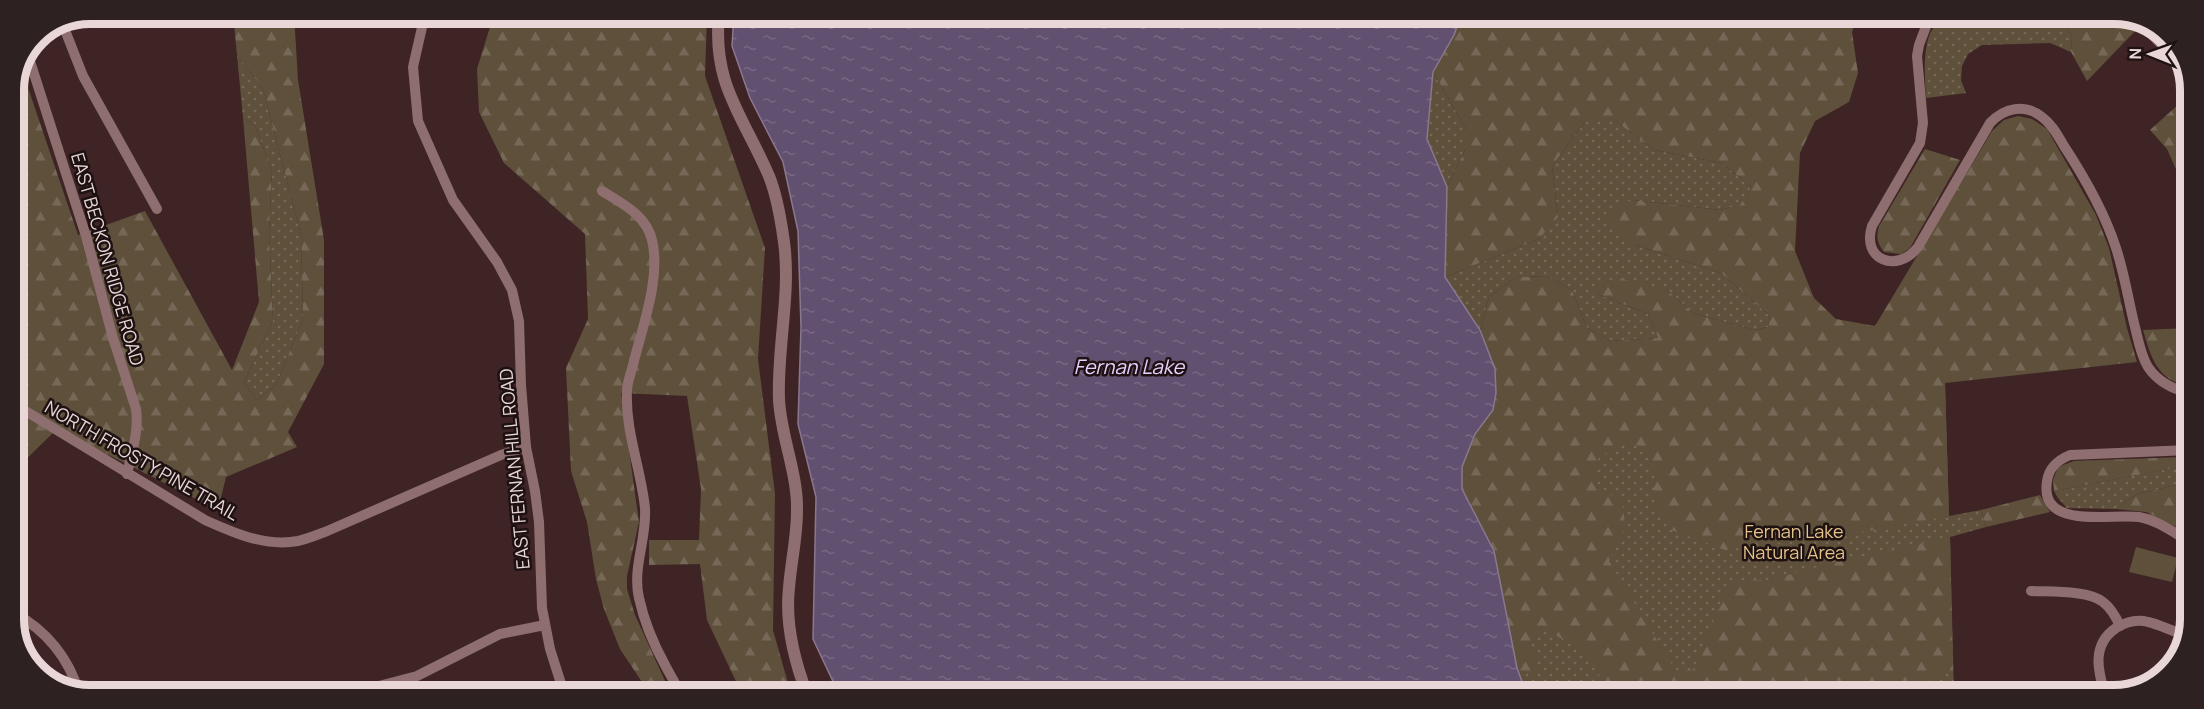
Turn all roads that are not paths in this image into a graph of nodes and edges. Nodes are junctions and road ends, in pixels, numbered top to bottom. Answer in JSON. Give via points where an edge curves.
{"nodes":[{"id":1,"x":423,"y":24,"type":"edge"},
{"id":2,"x":719,"y":24,"type":"edge"},
{"id":3,"x":1927,"y":24,"type":"edge"},
{"id":4,"x":65,"y":29,"type":"edge"},
{"id":5,"x":2155,"y":39,"type":"edge"},
{"id":6,"x":2166,"y":50,"type":"edge"},
{"id":7,"x":30,"y":62,"type":"edge"},
{"id":8,"x":602,"y":191,"type":"dead end"},
{"id":9,"x":157,"y":209,"type":"dead end"},
{"id":10,"x":2180,"y":390,"type":"edge"},
{"id":11,"x":24,"y":410,"type":"edge"},
{"id":12,"x":526,"y":447,"type":"junction"},
{"id":13,"x":2180,"y":450,"type":"edge"},
{"id":14,"x":127,"y":474,"type":"junction"},
{"id":15,"x":2180,"y":537,"type":"edge"},
{"id":16,"x":2031,"y":591,"type":"dead end"},
{"id":17,"x":24,"y":619,"type":"edge"},
{"id":18,"x":545,"y":625,"type":"junction"},
{"id":19,"x":2120,"y":626,"type":"junction"},
{"id":20,"x":2179,"y":632,"type":"edge"},
{"id":21,"x":75,"y":683,"type":"edge"},
{"id":22,"x":383,"y":685,"type":"edge"},
{"id":23,"x":562,"y":685,"type":"edge"},
{"id":24,"x":675,"y":685,"type":"edge"},
{"id":25,"x":804,"y":685,"type":"edge"},
{"id":26,"x":2102,"y":685,"type":"edge"}],
"edges":[{"from":1,"to":12,"type":"street","name":"EAST FERNAN HILL ROAD","via":[[413,68],[418,121],[453,200],[497,261],[512,290],[519,321]]},
{"from":2,"to":25,"type":"street","via":[[721,73],[769,177],[784,245],[786,291],[779,401],[798,508],[788,617]]},
{"from":3,"to":10,"type":"street","via":[[1917,56],[1923,123],[1920,143],[1872,226],[1870,240],[1875,254],[1891,262],[1910,257],[1990,123],[2004,110],[2032,111],[2050,125],[2103,213],[2120,260],[2139,345],[2148,367],[2171,388]]},
{"from":4,"to":9,"type":"street","via":[[83,76]]},
{"from":5,"to":6,"type":"street"},
{"from":7,"to":14,"type":"street","name":"EAST BECKON RIDGE ROAD","via":[[136,409],[136,437]]},
{"from":8,"to":24,"type":"street","via":[[639,216],[652,240],[648,307],[627,389],[645,510],[637,583],[654,643]]},
{"from":11,"to":14,"type":"street","name":"NORTH FROSTY PINE TRAIL"},
{"from":12,"to":14,"type":"street","name":"NORTH FROSTY PINE TRAIL","via":[[501,454],[298,541],[268,542],[236,534]]},
{"from":12,"to":18,"type":"street","name":"EAST FERNAN HILL ROAD","via":[[539,522]]},
{"from":13,"to":15,"type":"street","via":[[2070,455],[2054,465],[2046,486],[2049,500],[2066,515],[2139,517]]},
{"from":16,"to":19,"type":"street","via":[[2097,598]]},
{"from":17,"to":21,"type":"street","via":[[49,640],[69,667]]},
{"from":18,"to":22,"type":"street","via":[[500,634],[417,676]]},
{"from":18,"to":23,"type":"street","name":"EAST FERNAN HILL ROAD"},
{"from":19,"to":20,"type":"street","via":[[2146,621]]},
{"from":19,"to":26,"type":"street","via":[[2102,642],[2099,650],[2097,670]]}]}
